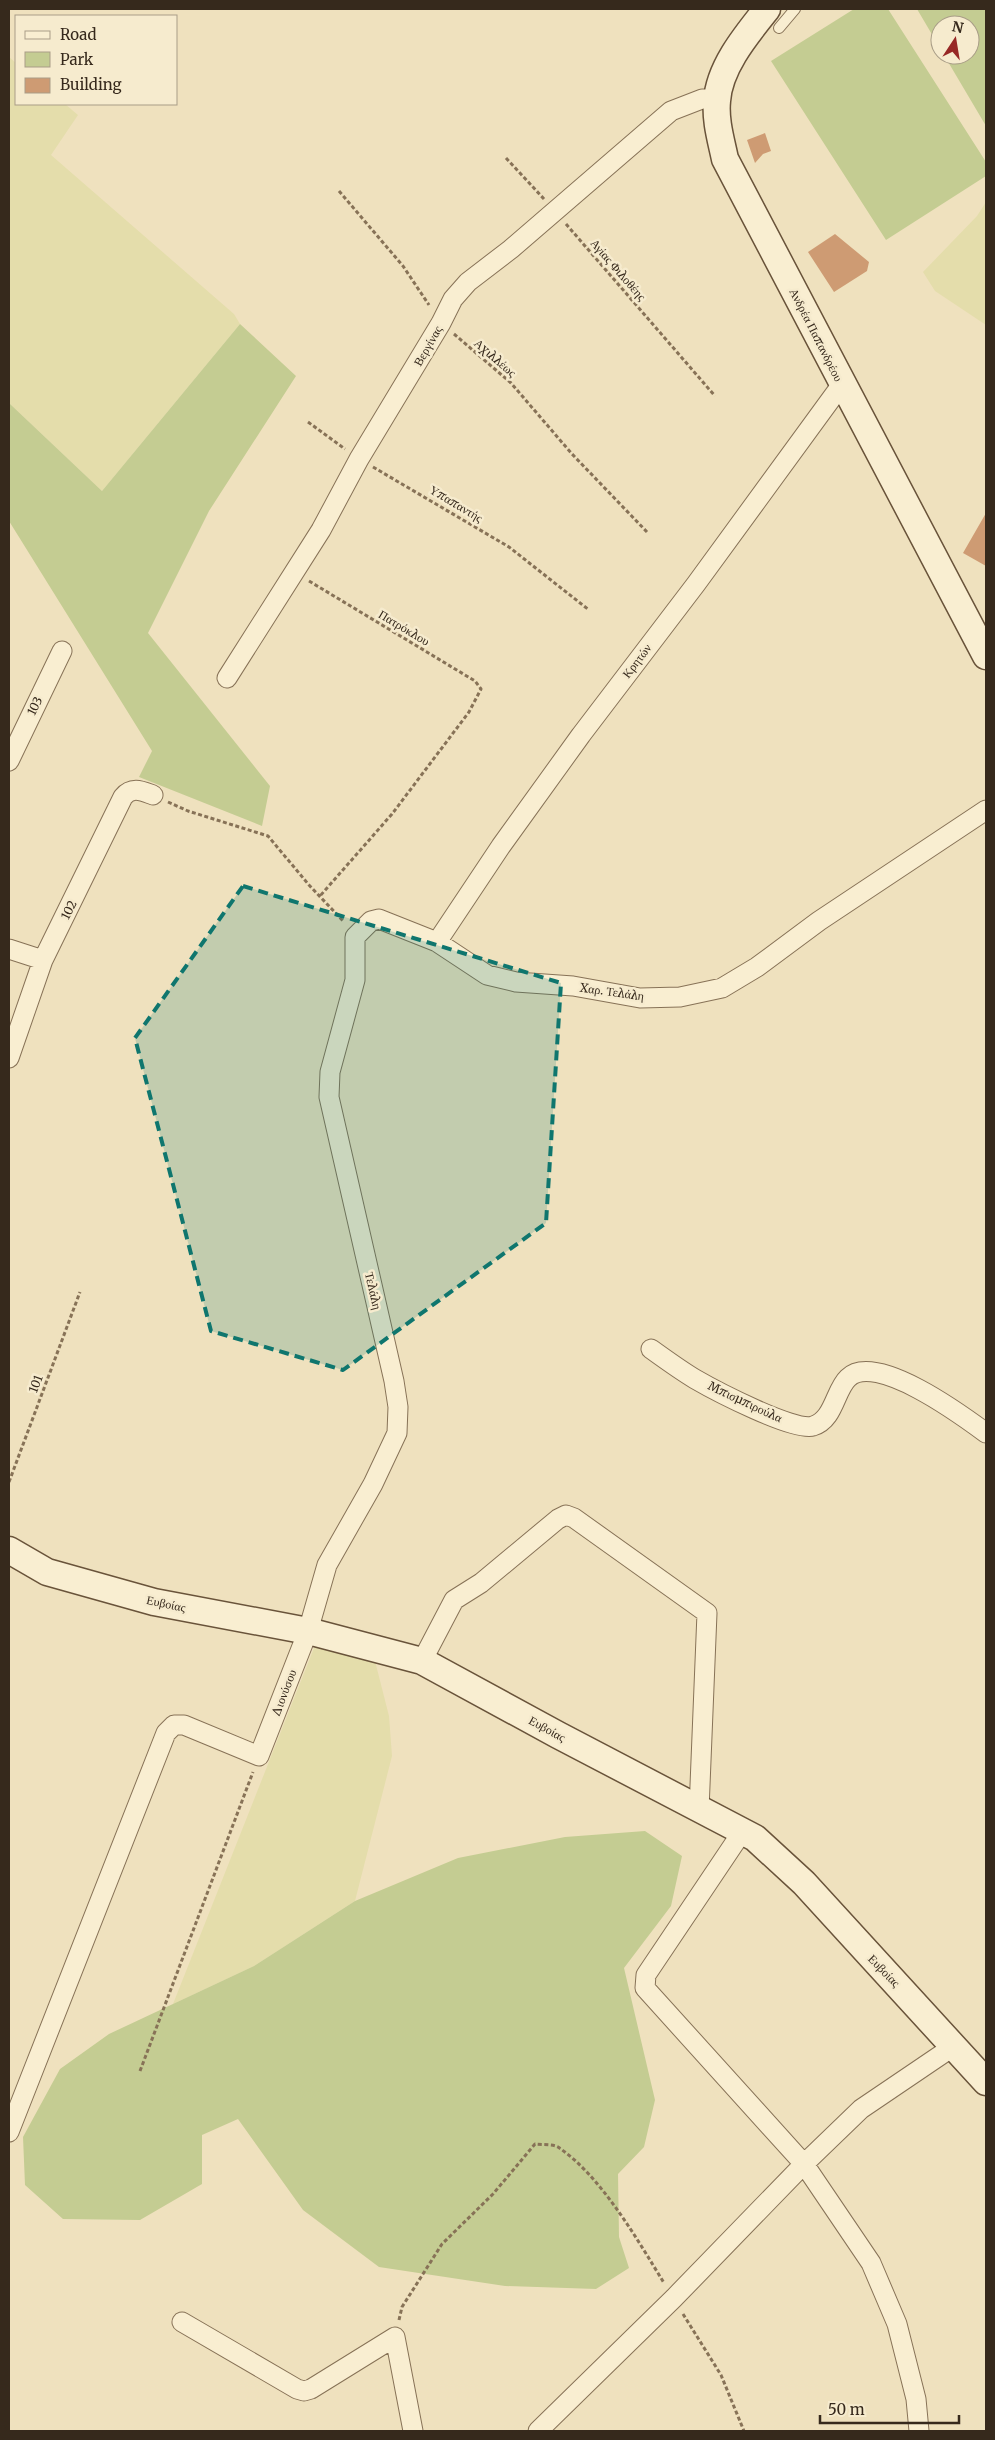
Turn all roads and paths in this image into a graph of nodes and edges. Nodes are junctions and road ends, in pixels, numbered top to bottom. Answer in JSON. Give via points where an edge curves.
{"nodes":[{"id":1,"x":795,"y":9,"type":"edge"},
{"id":2,"x":773,"y":18,"type":"edge"},
{"id":3,"x":716,"y":100,"type":"junction"},
{"id":4,"x":506,"y":158,"type":"dead end"},
{"id":5,"x":338,"y":191,"type":"dead end"},
{"id":6,"x":554,"y":211,"type":"junction"},
{"id":7,"x":441,"y":323,"type":"junction"},
{"id":8,"x":842,"y":384,"type":"junction"},
{"id":9,"x":714,"y":396,"type":"dead end"},
{"id":10,"x":308,"y":422,"type":"dead end"},
{"id":11,"x":359,"y":459,"type":"junction"},
{"id":12,"x":647,"y":532,"type":"dead end"},
{"id":13,"x":294,"y":572,"type":"junction"},
{"id":14,"x":589,"y":610,"type":"dead end"},
{"id":15,"x":62,"y":652,"type":"dead end"},
{"id":16,"x":986,"y":656,"type":"edge"},
{"id":17,"x":227,"y":678,"type":"dead end"},
{"id":18,"x":9,"y":761,"type":"edge"},
{"id":19,"x":153,"y":795,"type":"joint"},
{"id":20,"x":986,"y":810,"type":"edge"},
{"id":21,"x":320,"y":896,"type":"junction"},
{"id":22,"x":355,"y":937,"type":"junction"},
{"id":23,"x":437,"y":942,"type":"junction"},
{"id":24,"x":9,"y":949,"type":"edge"},
{"id":25,"x":43,"y":960,"type":"junction"},
{"id":26,"x":9,"y":1058,"type":"edge"},
{"id":27,"x":80,"y":1292,"type":"dead end"},
{"id":28,"x":651,"y":1349,"type":"dead end"},
{"id":29,"x":986,"y":1432,"type":"edge"},
{"id":30,"x":9,"y":1482,"type":"edge"},
{"id":31,"x":9,"y":1550,"type":"edge"},
{"id":32,"x":308,"y":1631,"type":"junction"},
{"id":33,"x":422,"y":1661,"type":"junction"},
{"id":34,"x":258,"y":1756,"type":"junction"},
{"id":35,"x":699,"y":1810,"type":"junction"},
{"id":36,"x":742,"y":1832,"type":"junction"},
{"id":37,"x":954,"y":2046,"type":"junction"},
{"id":38,"x":140,"y":2071,"type":"dead end"},
{"id":39,"x":986,"y":2082,"type":"edge"},
{"id":40,"x":9,"y":2132,"type":"edge"},
{"id":41,"x":804,"y":2164,"type":"junction"},
{"id":42,"x":674,"y":2298,"type":"junction"},
{"id":43,"x":182,"y":2322,"type":"dead end"},
{"id":44,"x":394,"y":2337,"type":"junction"},
{"id":45,"x":413,"y":2431,"type":"edge"},
{"id":46,"x":538,"y":2431,"type":"edge"},
{"id":47,"x":744,"y":2431,"type":"edge"},
{"id":48,"x":919,"y":2431,"type":"edge"}],
"edges":[{"from":1,"to":2,"type":"lane"},
{"from":2,"to":3,"type":"street","name":"Ανδρέα Παπανδρέου","via":[[733,55]]},
{"from":3,"to":6,"type":"street","name":"Βεργίνας","via":[[702,99],[671,111]]},
{"from":3,"to":8,"type":"street","name":"Ανδρέα Παπανδρέου","via":[[725,159]]},
{"from":4,"to":6,"type":"path","name":"Αγίας Φιλοθέης"},
{"from":5,"to":7,"type":"path","name":"Αχιλλέως","via":[[403,266]]},
{"from":6,"to":7,"type":"street","name":"Βεργίνας","via":[[468,282],[453,299]]},
{"from":6,"to":9,"type":"path","name":"Αγίας Φιλοθέης"},
{"from":7,"to":11,"type":"street","name":"Βεργίνας"},
{"from":7,"to":12,"type":"path","name":"Αχιλλέως","via":[[511,383],[572,454]]},
{"from":8,"to":16,"type":"street","name":"Ανδρέα Παπανδρέου"},
{"from":8,"to":23,"type":"street","name":"Κρητών","via":[[575,743]]},
{"from":10,"to":11,"type":"path","name":"Υπαπαντής"},
{"from":11,"to":13,"type":"street","name":"Βεργίνας"},
{"from":11,"to":14,"type":"path","name":"Υπαπαντής","via":[[509,547]]},
{"from":13,"to":17,"type":"street","name":"Βεργίνας"},
{"from":13,"to":21,"type":"path","name":"Πατρόκλου","via":[[474,681],[481,689],[469,712],[392,814]]},
{"from":15,"to":18,"type":"street","name":"103"},
{"from":19,"to":21,"type":"path","via":[[188,811],[268,836]]},
{"from":19,"to":25,"type":"street","name":"102","via":[[136,789],[123,797]]},
{"from":20,"to":23,"type":"street","name":"Χαρ. Τελάλη","via":[[722,988],[680,997],[640,998],[573,986],[516,982],[486,975]]},
{"from":21,"to":22,"type":"path"},
{"from":22,"to":23,"type":"street","name":"Χαρ. Τελάλη","via":[[371,921],[379,919]]},
{"from":22,"to":32,"type":"street","name":"Τελάλη","via":[[355,980],[330,1072],[329,1097],[394,1380],[399,1421],[391,1448],[327,1565]]},
{"from":24,"to":25,"type":"street"},
{"from":25,"to":26,"type":"street","name":"102"},
{"from":27,"to":30,"type":"path","name":"101"},
{"from":28,"to":29,"type":"street","name":"Μπισμπιρούλα","via":[[695,1379],[795,1425],[812,1426],[820,1422],[848,1378],[858,1372],[871,1372],[907,1382]]},
{"from":31,"to":32,"type":"street","name":"Ευβοίας","via":[[47,1572],[145,1600]]},
{"from":32,"to":33,"type":"street","name":"Ευβοίας"},
{"from":32,"to":34,"type":"street","name":"Διονύσου"},
{"from":33,"to":35,"type":"street","name":"Ευβοίας"},
{"from":33,"to":35,"type":"street","via":[[454,1600],[481,1583],[558,1519],[566,1515],[574,1518],[707,1613]]},
{"from":34,"to":38,"type":"path"},
{"from":34,"to":40,"type":"street","via":[[184,1725],[174,1725],[166,1733]]},
{"from":35,"to":36,"type":"street","name":"Ευβοίας"},
{"from":36,"to":37,"type":"street","name":"Ευβοίας","via":[[755,1838],[804,1883]]},
{"from":36,"to":41,"type":"street","via":[[646,1975],[644,1984],[647,1992],[676,2025]]},
{"from":37,"to":39,"type":"street","name":"Ευβοίας"},
{"from":37,"to":41,"type":"street","via":[[861,2109]]},
{"from":41,"to":42,"type":"street"},
{"from":41,"to":48,"type":"street","via":[[871,2263],[894,2316],[916,2399]]},
{"from":42,"to":44,"type":"path","via":[[636,2237],[594,2180],[556,2146],[536,2144],[493,2194],[442,2244],[402,2308]]},
{"from":42,"to":46,"type":"street"},
{"from":42,"to":47,"type":"path","via":[[722,2375]]},
{"from":43,"to":44,"type":"street","via":[[304,2391]]},
{"from":44,"to":45,"type":"street"}]}
